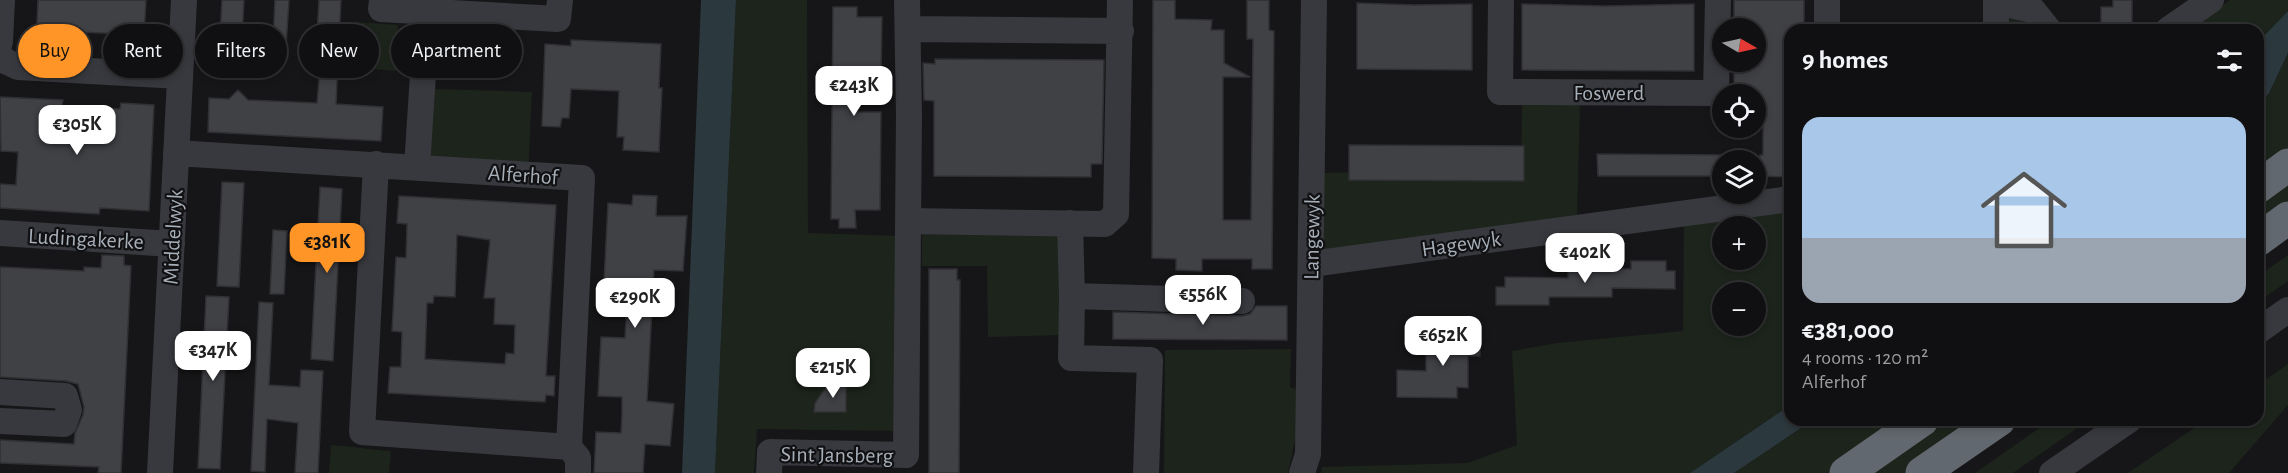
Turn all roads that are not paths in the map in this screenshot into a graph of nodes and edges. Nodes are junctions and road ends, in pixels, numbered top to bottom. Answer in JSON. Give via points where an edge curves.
{"nodes":[{"id":1,"x":2,"y":0,"type":"edge"},
{"id":2,"x":184,"y":0,"type":"edge"},
{"id":3,"x":382,"y":0,"type":"edge"},
{"id":4,"x":560,"y":0,"type":"edge"},
{"id":5,"x":907,"y":0,"type":"edge"},
{"id":6,"x":1120,"y":0,"type":"edge"},
{"id":7,"x":1314,"y":0,"type":"edge"},
{"id":8,"x":1501,"y":0,"type":"edge"},
{"id":9,"x":1718,"y":0,"type":"edge"},
{"id":10,"x":1827,"y":0,"type":"edge"},
{"id":11,"x":2211,"y":0,"type":"edge"},
{"id":12,"x":1996,"y":1,"type":"edge"},
{"id":13,"x":2040,"y":5,"type":"edge"},
{"id":14,"x":427,"y":12,"type":"junction"},
{"id":15,"x":183,"y":24,"type":"edge"},
{"id":16,"x":1827,"y":24,"type":"edge"},
{"id":17,"x":1996,"y":24,"type":"edge"},
{"id":18,"x":2047,"y":24,"type":"edge"},
{"id":19,"x":2177,"y":24,"type":"edge"},
{"id":20,"x":908,"y":29,"type":"junction"},
{"id":21,"x":1121,"y":31,"type":"junction"},
{"id":22,"x":0,"y":42,"type":"edge"},
{"id":23,"x":0,"y":55,"type":"edge"},
{"id":24,"x":103,"y":72,"type":"edge"},
{"id":25,"x":180,"y":78,"type":"edge"},
{"id":26,"x":176,"y":153,"type":"junction"},
{"id":27,"x":376,"y":165,"type":"junction"},
{"id":28,"x":2288,"y":165,"type":"edge"},
{"id":29,"x":417,"y":167,"type":"junction"},
{"id":30,"x":2264,"y":183,"type":"edge"},
{"id":31,"x":1784,"y":200,"type":"edge"},
{"id":32,"x":2288,"y":218,"type":"edge"},
{"id":33,"x":908,"y":221,"type":"junction"},
{"id":34,"x":1070,"y":224,"type":"junction"},
{"id":35,"x":0,"y":233,"type":"edge"},
{"id":36,"x":2264,"y":236,"type":"edge"},
{"id":37,"x":172,"y":244,"type":"junction"},
{"id":38,"x":1311,"y":264,"type":"junction"},
{"id":39,"x":1072,"y":296,"type":"junction"},
{"id":40,"x":1242,"y":301,"type":"dead end"},
{"id":41,"x":2288,"y":310,"type":"edge"},
{"id":42,"x":2264,"y":327,"type":"edge"},
{"id":43,"x":0,"y":392,"type":"edge"},
{"id":44,"x":0,"y":422,"type":"edge"},
{"id":45,"x":1913,"y":426,"type":"edge"},
{"id":46,"x":1990,"y":426,"type":"edge"},
{"id":47,"x":2120,"y":426,"type":"edge"},
{"id":48,"x":569,"y":447,"type":"junction"},
{"id":49,"x":160,"y":473,"type":"edge"},
{"id":50,"x":578,"y":473,"type":"edge"},
{"id":51,"x":769,"y":473,"type":"edge"},
{"id":52,"x":1146,"y":473,"type":"edge"},
{"id":53,"x":1302,"y":473,"type":"edge"},
{"id":54,"x":1846,"y":473,"type":"edge"},
{"id":55,"x":1922,"y":473,"type":"edge"},
{"id":56,"x":2052,"y":473,"type":"edge"}],
"edges":[{"from":1,"to":22,"type":"street"},
{"from":2,"to":15,"type":"street","name":"Middelwyk"},
{"from":3,"to":14,"type":"street","via":[[381,9]]},
{"from":4,"to":14,"type":"street","via":[[558,19]]},
{"from":5,"to":20,"type":"street","name":"Sint Jansberg"},
{"from":6,"to":21,"type":"street"},
{"from":7,"to":38,"type":"street","name":"Langewyk"},
{"from":8,"to":9,"type":"street","name":"Foswerd","via":[[1500,92],[1716,93]]},
{"from":10,"to":16,"type":"street"},
{"from":11,"to":19,"type":"street"},
{"from":12,"to":13,"type":"street"},
{"from":12,"to":17,"type":"street"},
{"from":13,"to":18,"type":"street"},
{"from":14,"to":29,"type":"street"},
{"from":20,"to":21,"type":"street"},
{"from":20,"to":33,"type":"street","name":"Sint Jansberg"},
{"from":21,"to":34,"type":"street","via":[[1116,214],[1105,224]]},
{"from":23,"to":24,"type":"street","via":[[18,67]]},
{"from":25,"to":26,"type":"street","name":"Middelwyk"},
{"from":26,"to":27,"type":"street","name":"Alferhof"},
{"from":26,"to":37,"type":"street","name":"Middelwyk"},
{"from":27,"to":29,"type":"street","name":"Alferhof"},
{"from":27,"to":48,"type":"street","via":[[362,432]]},
{"from":28,"to":30,"type":"highway"},
{"from":29,"to":48,"type":"street","name":"Alferhof","via":[[582,178]]},
{"from":31,"to":38,"type":"street","name":"Hagewyk"},
{"from":32,"to":36,"type":"highway"},
{"from":33,"to":34,"type":"street"},
{"from":33,"to":51,"type":"street","name":"Sint Jansberg","via":[[906,455],[770,452]]},
{"from":34,"to":39,"type":"street"},
{"from":35,"to":37,"type":"street","name":"Ludingakerke"},
{"from":37,"to":49,"type":"street","name":"Middelwyk"},
{"from":38,"to":53,"type":"street","name":"Langewyk","via":[[1308,454]]},
{"from":39,"to":40,"type":"street"},
{"from":39,"to":52,"type":"street","via":[[1071,358],[1150,360]]},
{"from":41,"to":42,"type":"street"},
{"from":43,"to":44,"type":"street","via":[[66,396],[69,410],[64,424]]},
{"from":45,"to":54,"type":"highway"},
{"from":46,"to":55,"type":"highway"},
{"from":47,"to":56,"type":"street"},
{"from":48,"to":50,"type":"street","name":"Alferhof","via":[[578,458]]}]}
